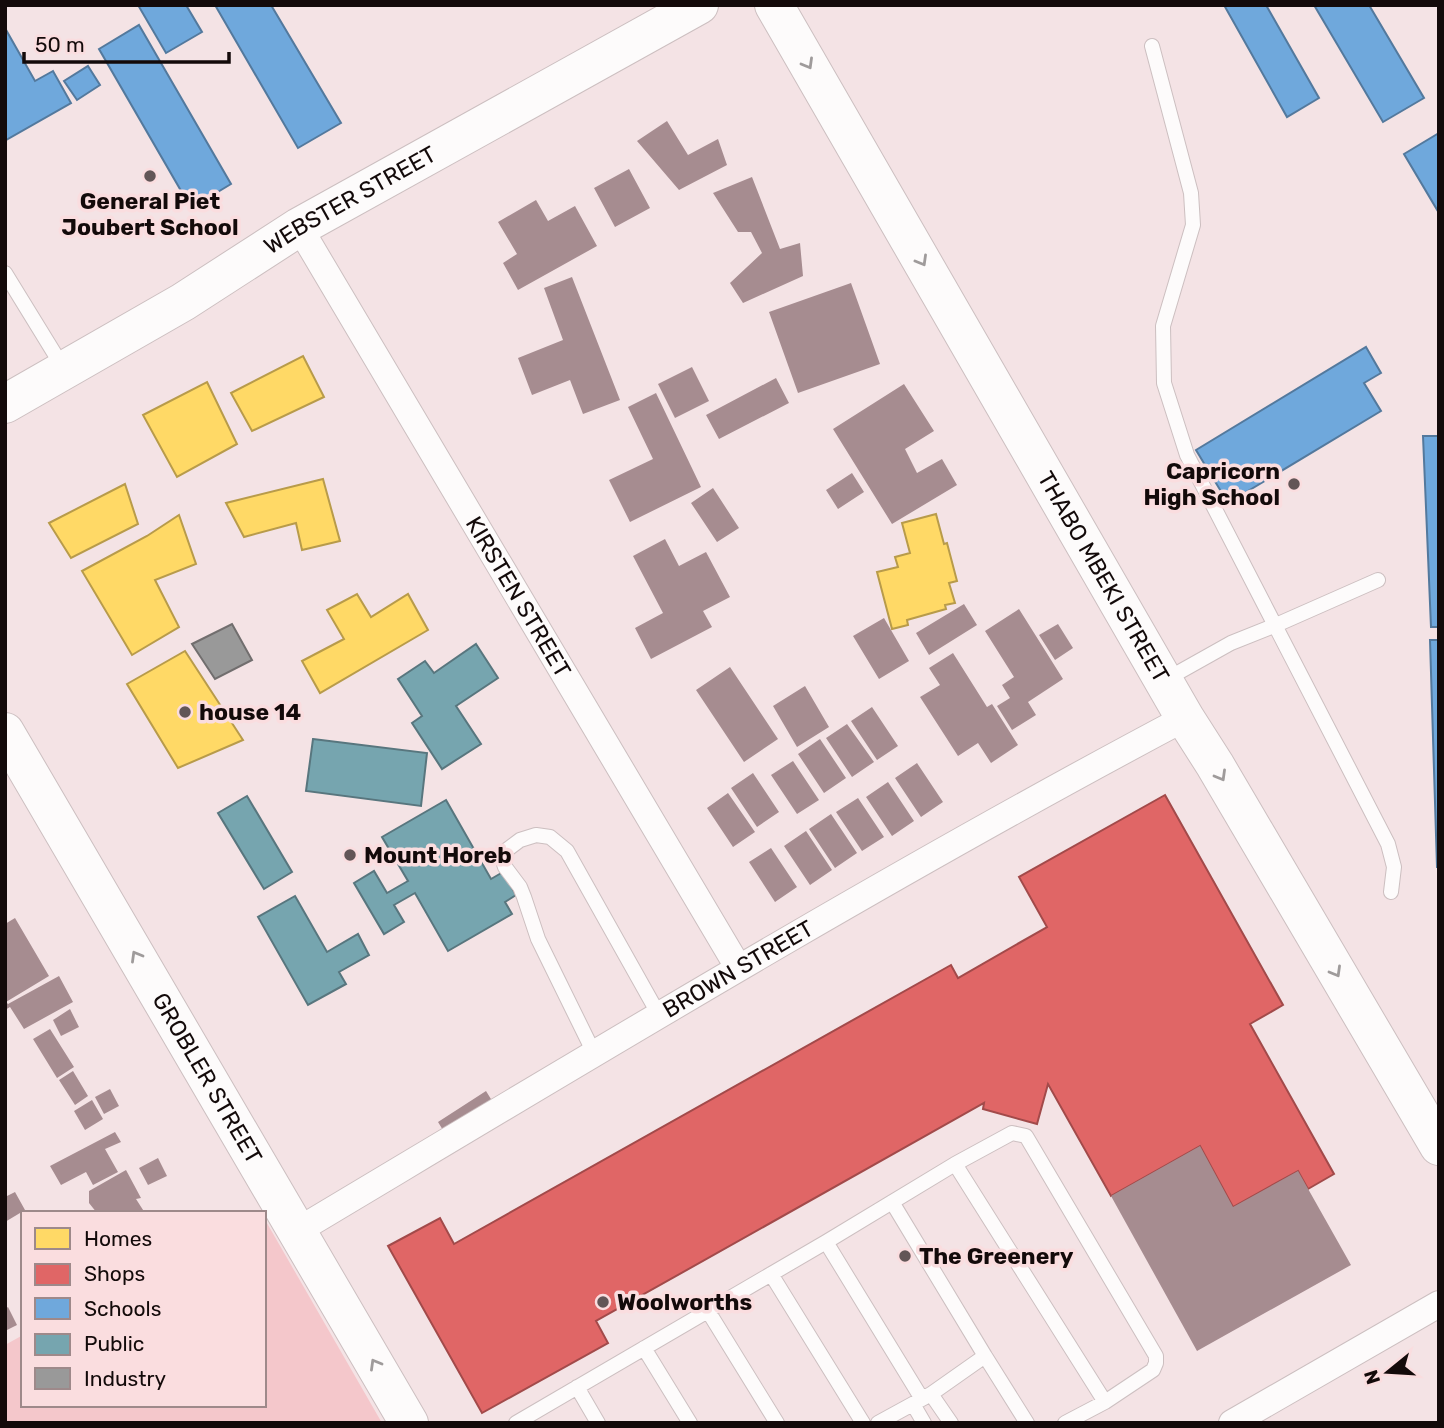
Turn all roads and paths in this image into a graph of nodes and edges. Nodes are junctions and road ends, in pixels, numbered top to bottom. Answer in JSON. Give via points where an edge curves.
{"nodes":[{"id":1,"x":699,"y":5,"type":"edge"},
{"id":2,"x":774,"y":5,"type":"edge"},
{"id":3,"x":1152,"y":46,"type":"dead end"},
{"id":4,"x":299,"y":228,"type":"junction"},
{"id":5,"x":5,"y":273,"type":"edge"},
{"id":6,"x":64,"y":370,"type":"junction"},
{"id":7,"x":5,"y":404,"type":"edge"},
{"id":8,"x":1378,"y":580,"type":"dead end"},
{"id":9,"x":1276,"y":625,"type":"junction"},
{"id":10,"x":1164,"y":681,"type":"junction"},
{"id":11,"x":1185,"y":718,"type":"junction"},
{"id":12,"x":5,"y":732,"type":"edge"},
{"id":13,"x":1391,"y":892,"type":"dead end"},
{"id":14,"x":738,"y":967,"type":"junction"},
{"id":15,"x":659,"y":1015,"type":"junction"},
{"id":16,"x":594,"y":1053,"type":"junction"},
{"id":17,"x":1439,"y":1146,"type":"edge"},
{"id":18,"x":955,"y":1164,"type":"junction"},
{"id":19,"x":892,"y":1202,"type":"junction"},
{"id":20,"x":297,"y":1231,"type":"junction"},
{"id":21,"x":826,"y":1242,"type":"junction"},
{"id":22,"x":771,"y":1274,"type":"junction"},
{"id":23,"x":1439,"y":1304,"type":"edge"},
{"id":24,"x":708,"y":1311,"type":"junction"},
{"id":25,"x":644,"y":1348,"type":"junction"},
{"id":26,"x":985,"y":1356,"type":"junction"},
{"id":27,"x":577,"y":1387,"type":"junction"},
{"id":28,"x":922,"y":1399,"type":"junction"},
{"id":29,"x":1105,"y":1402,"type":"junction"},
{"id":30,"x":409,"y":1423,"type":"edge"},
{"id":31,"x":516,"y":1423,"type":"edge"},
{"id":32,"x":598,"y":1423,"type":"edge"},
{"id":33,"x":690,"y":1423,"type":"edge"},
{"id":34,"x":777,"y":1423,"type":"edge"},
{"id":35,"x":863,"y":1423,"type":"edge"},
{"id":36,"x":878,"y":1423,"type":"edge"},
{"id":37,"x":924,"y":1423,"type":"edge"},
{"id":38,"x":951,"y":1423,"type":"edge"},
{"id":39,"x":1027,"y":1423,"type":"edge"},
{"id":40,"x":1065,"y":1423,"type":"edge"},
{"id":41,"x":1231,"y":1423,"type":"edge"}],
"edges":[{"from":1,"to":4,"type":"main road","name":"WEBSTER STREET"},
{"from":2,"to":10,"type":"main road","name":"THABO MBEKI STREET","one_way":true},
{"from":3,"to":9,"type":"lane","via":[[1191,193],[1193,225],[1163,326],[1164,383],[1187,455]]},
{"from":4,"to":6,"type":"main road","name":"WEBSTER STREET"},
{"from":4,"to":14,"type":"street","name":"KIRSTEN STREET"},
{"from":5,"to":6,"type":"lane"},
{"from":6,"to":7,"type":"main road","name":"WEBSTER STREET"},
{"from":8,"to":9,"type":"lane"},
{"from":9,"to":10,"type":"lane","via":[[1231,643]]},
{"from":9,"to":13,"type":"lane","via":[[1388,844],[1394,867]]},
{"from":10,"to":11,"type":"main road","name":"THABO MBEKI STREET"},
{"from":11,"to":14,"type":"street","name":"BROWN STREET"},
{"from":11,"to":17,"type":"main road","name":"THABO MBEKI STREET","one_way":true},
{"from":20,"to":12,"type":"main road","name":"GROBLER STREET","one_way":true},
{"from":14,"to":15,"type":"street","name":"BROWN STREET"},
{"from":15,"to":16,"type":"street","name":"BROWN STREET"},
{"from":15,"to":16,"type":"lane","via":[[567,851],[550,837],[520,840],[504,852],[505,867],[520,887],[538,939]]},
{"from":16,"to":20,"type":"street","name":"BROWN STREET"},
{"from":18,"to":19,"type":"lane"},
{"from":18,"to":29,"type":"lane"},
{"from":18,"to":29,"type":"lane","via":[[1012,1133],[1026,1136],[1156,1356],[1153,1370]]},
{"from":19,"to":21,"type":"lane"},
{"from":19,"to":26,"type":"lane"},
{"from":30,"to":20,"type":"main road","name":"GROBLER STREET","one_way":true},
{"from":21,"to":22,"type":"lane"},
{"from":21,"to":28,"type":"lane"},
{"from":22,"to":24,"type":"lane"},
{"from":22,"to":35,"type":"lane"},
{"from":23,"to":41,"type":"street"},
{"from":24,"to":25,"type":"lane"},
{"from":24,"to":34,"type":"lane"},
{"from":25,"to":27,"type":"lane"},
{"from":25,"to":33,"type":"lane"},
{"from":26,"to":28,"type":"lane"},
{"from":26,"to":39,"type":"lane"},
{"from":27,"to":31,"type":"lane"},
{"from":27,"to":32,"type":"lane"},
{"from":28,"to":36,"type":"lane"},
{"from":28,"to":37,"type":"lane"},
{"from":28,"to":38,"type":"lane"},
{"from":29,"to":40,"type":"lane"}]}
